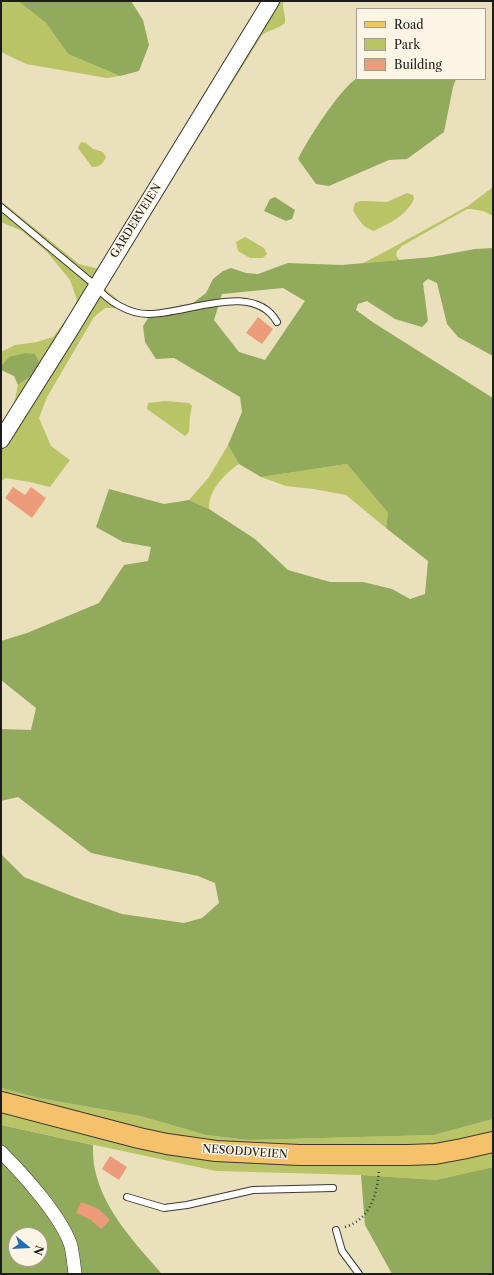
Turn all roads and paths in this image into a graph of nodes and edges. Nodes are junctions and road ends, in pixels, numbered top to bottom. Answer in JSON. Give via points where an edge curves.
{"nodes":[{"id":1,"x":271,"y":1,"type":"edge"},
{"id":2,"x":1,"y":207,"type":"edge"},
{"id":3,"x":96,"y":286,"type":"junction"},
{"id":4,"x":278,"y":322,"type":"dead end"},
{"id":5,"x":1,"y":440,"type":"edge"},
{"id":6,"x":1,"y":1102,"type":"edge"},
{"id":7,"x":493,"y":1142,"type":"edge"},
{"id":8,"x":1,"y":1152,"type":"edge"},
{"id":9,"x":379,"y":1156,"type":"junction"},
{"id":10,"x":333,"y":1188,"type":"dead end"},
{"id":11,"x":127,"y":1197,"type":"dead end"},
{"id":12,"x":336,"y":1230,"type":"joint"},
{"id":13,"x":75,"y":1274,"type":"edge"},
{"id":14,"x":359,"y":1274,"type":"edge"}],
"edges":[{"from":1,"to":3,"type":"street","name":"GARDERVEIEN"},
{"from":2,"to":3,"type":"lane"},
{"from":3,"to":4,"type":"lane","via":[[108,299],[132,311],[148,314],[166,313],[232,301],[263,308]]},
{"from":3,"to":5,"type":"street","name":"GARDERVEIEN"},
{"from":6,"to":9,"type":"main road","name":"NESODDVEIEN","via":[[138,1138],[189,1148],[262,1154]]},
{"from":7,"to":9,"type":"main road","name":"NESODDVEIEN","via":[[435,1154]]},
{"from":8,"to":13,"type":"street","via":[[49,1207],[63,1228],[70,1245]]},
{"from":9,"to":12,"type":"path","via":[[378,1185],[368,1210],[350,1226]]},
{"from":10,"to":11,"type":"lane","via":[[253,1190],[164,1208]]},
{"from":12,"to":14,"type":"lane","via":[[342,1251]]}]}
